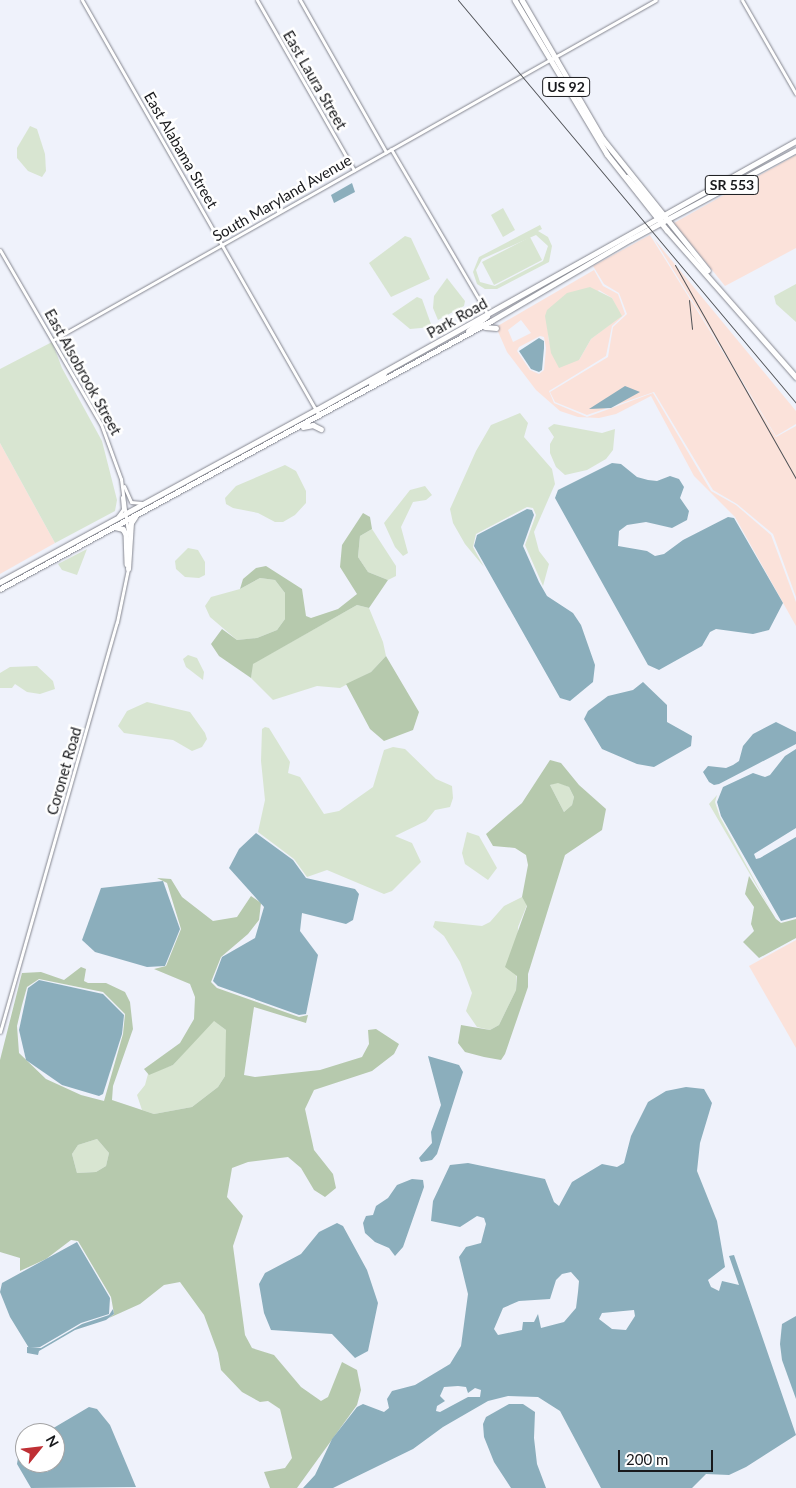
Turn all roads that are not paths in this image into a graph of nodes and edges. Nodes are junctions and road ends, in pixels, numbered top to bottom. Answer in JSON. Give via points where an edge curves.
{"nodes":[{"id":1,"x":82,"y":0,"type":"edge"},
{"id":2,"x":257,"y":0,"type":"edge"},
{"id":3,"x":300,"y":0,"type":"edge"},
{"id":4,"x":515,"y":0,"type":"edge"},
{"id":5,"x":522,"y":0,"type":"edge"},
{"id":6,"x":656,"y":0,"type":"edge"},
{"id":7,"x":742,"y":0,"type":"edge"},
{"id":8,"x":552,"y":58,"type":"junction"},
{"id":9,"x":796,"y":94,"type":"edge"},
{"id":10,"x":796,"y":141,"type":"edge"},
{"id":11,"x":391,"y":149,"type":"junction"},
{"id":12,"x":796,"y":150,"type":"edge"},
{"id":13,"x":386,"y":152,"type":"junction"},
{"id":14,"x":354,"y":170,"type":"junction"},
{"id":15,"x":662,"y":218,"type":"junction"},
{"id":16,"x":223,"y":246,"type":"junction"},
{"id":17,"x":0,"y":250,"type":"edge"},
{"id":18,"x":532,"y":290,"type":"junction"},
{"id":19,"x":488,"y":315,"type":"junction"},
{"id":20,"x":491,"y":321,"type":"junction"},
{"id":21,"x":496,"y":328,"type":"dead end"},
{"id":22,"x":53,"y":340,"type":"junction"},
{"id":23,"x":450,"y":344,"type":"junction"},
{"id":24,"x":385,"y":372,"type":"junction"},
{"id":25,"x":796,"y":377,"type":"edge"},
{"id":26,"x":346,"y":401,"type":"junction"},
{"id":27,"x":316,"y":410,"type":"junction"},
{"id":28,"x":319,"y":416,"type":"junction"},
{"id":29,"x":297,"y":428,"type":"junction"},
{"id":30,"x":321,"y":429,"type":"dead end"},
{"id":31,"x":279,"y":438,"type":"junction"},
{"id":32,"x":208,"y":470,"type":"junction"},
{"id":33,"x":121,"y":479,"type":"junction"},
{"id":34,"x":175,"y":487,"type":"junction"},
{"id":35,"x":172,"y":496,"type":"junction"},
{"id":36,"x":146,"y":503,"type":"junction"},
{"id":37,"x":128,"y":513,"type":"junction"},
{"id":38,"x":136,"y":516,"type":"junction"},
{"id":39,"x":115,"y":520,"type":"junction"},
{"id":40,"x":128,"y":520,"type":"junction"},
{"id":41,"x":113,"y":528,"type":"junction"},
{"id":42,"x":83,"y":544,"type":"junction"},
{"id":43,"x":128,"y":570,"type":"junction"},
{"id":44,"x":0,"y":582,"type":"edge"},
{"id":45,"x":0,"y":590,"type":"edge"},
{"id":46,"x":0,"y":1032,"type":"edge"}],
"edges":[{"from":1,"to":16,"type":"street","name":"East Alabama Street"},
{"from":2,"to":14,"type":"street","name":"East Laura Street"},
{"from":3,"to":13,"type":"street"},
{"from":4,"to":8,"type":"main road","number":"US 92"},
{"from":5,"to":8,"type":"main road","number":"US 92"},
{"from":6,"to":8,"type":"street","name":"South Maryland Avenue"},
{"from":7,"to":9,"type":"street"},
{"from":8,"to":11,"type":"street","name":"South Maryland Avenue"},
{"from":8,"to":15,"type":"main road","number":"US 92","via":[[607,145]]},
{"from":8,"to":15,"type":"main road","number":"US 92","via":[[591,131],[623,176]]},
{"from":10,"to":15,"type":"main road","name":"Park Road","number":"SR 553"},
{"from":11,"to":13,"type":"street","name":"South Maryland Avenue"},
{"from":11,"to":19,"type":"street"},
{"from":12,"to":15,"type":"main road","name":"Park Road","number":"SR 553"},
{"from":13,"to":14,"type":"street","name":"South Maryland Avenue"},
{"from":14,"to":16,"type":"street","name":"South Maryland Avenue"},
{"from":15,"to":18,"type":"main road","name":"Park Road"},
{"from":15,"to":20,"type":"main road","name":"Park Road"},
{"from":15,"to":25,"type":"main road","number":"US 92"},
{"from":16,"to":22,"type":"street","name":"South Maryland Avenue"},
{"from":16,"to":27,"type":"street","name":"East Alabama Street"},
{"from":17,"to":22,"type":"street","name":"East Alsobrook Street"},
{"from":18,"to":19,"type":"main road","name":"Park Road"},
{"from":18,"to":20,"type":"main road","via":[[496,313]]},
{"from":19,"to":23,"type":"main road"},
{"from":19,"to":24,"type":"main road","name":"Park Road"},
{"from":20,"to":23,"type":"main road","name":"Park Road"},
{"from":21,"to":23,"type":"main road","via":[[485,327]]},
{"from":22,"to":33,"type":"street","name":"East Alsobrook Street","via":[[101,424]]},
{"from":23,"to":26,"type":"main road","name":"Park Road"},
{"from":24,"to":26,"type":"main road"},
{"from":24,"to":27,"type":"main road","name":"Park Road"},
{"from":26,"to":28,"type":"main road","name":"Park Road"},
{"from":27,"to":28,"type":"street","name":"East Alabama Street"},
{"from":27,"to":31,"type":"main road","via":[[312,417]]},
{"from":27,"to":32,"type":"main road","name":"Park Road"},
{"from":28,"to":29,"type":"main road","name":"Park Road"},
{"from":29,"to":30,"type":"main road","via":[[313,425]]},
{"from":29,"to":31,"type":"main road","name":"Park Road"},
{"from":31,"to":35,"type":"main road","name":"Park Road"},
{"from":32,"to":34,"type":"main road","name":"Park Road"},
{"from":32,"to":35,"type":"main road"},
{"from":33,"to":36,"type":"street","via":[[131,502]]},
{"from":33,"to":37,"type":"street","name":"East Alsobrook Street"},
{"from":33,"to":39,"type":"street","via":[[123,510]]},
{"from":34,"to":36,"type":"main road","name":"Park Road"},
{"from":34,"to":40,"type":"main road","via":[[137,510]]},
{"from":35,"to":38,"type":"main road","name":"Park Road"},
{"from":36,"to":37,"type":"main road","name":"Park Road"},
{"from":37,"to":39,"type":"main road"},
{"from":37,"to":40,"type":"street","name":"Coronet Road"},
{"from":37,"to":42,"type":"main road"},
{"from":38,"to":40,"type":"main road","name":"Park Road"},
{"from":38,"to":43,"type":"main road","via":[[131,523]]},
{"from":39,"to":44,"type":"main road"},
{"from":40,"to":41,"type":"main road"},
{"from":40,"to":43,"type":"street","name":"Coronet Road"},
{"from":41,"to":42,"type":"main road"},
{"from":41,"to":43,"type":"main road","via":[[123,529],[126,534]]},
{"from":42,"to":45,"type":"main road"},
{"from":43,"to":46,"type":"street","name":"Coronet Road","via":[[117,622]]}]}
